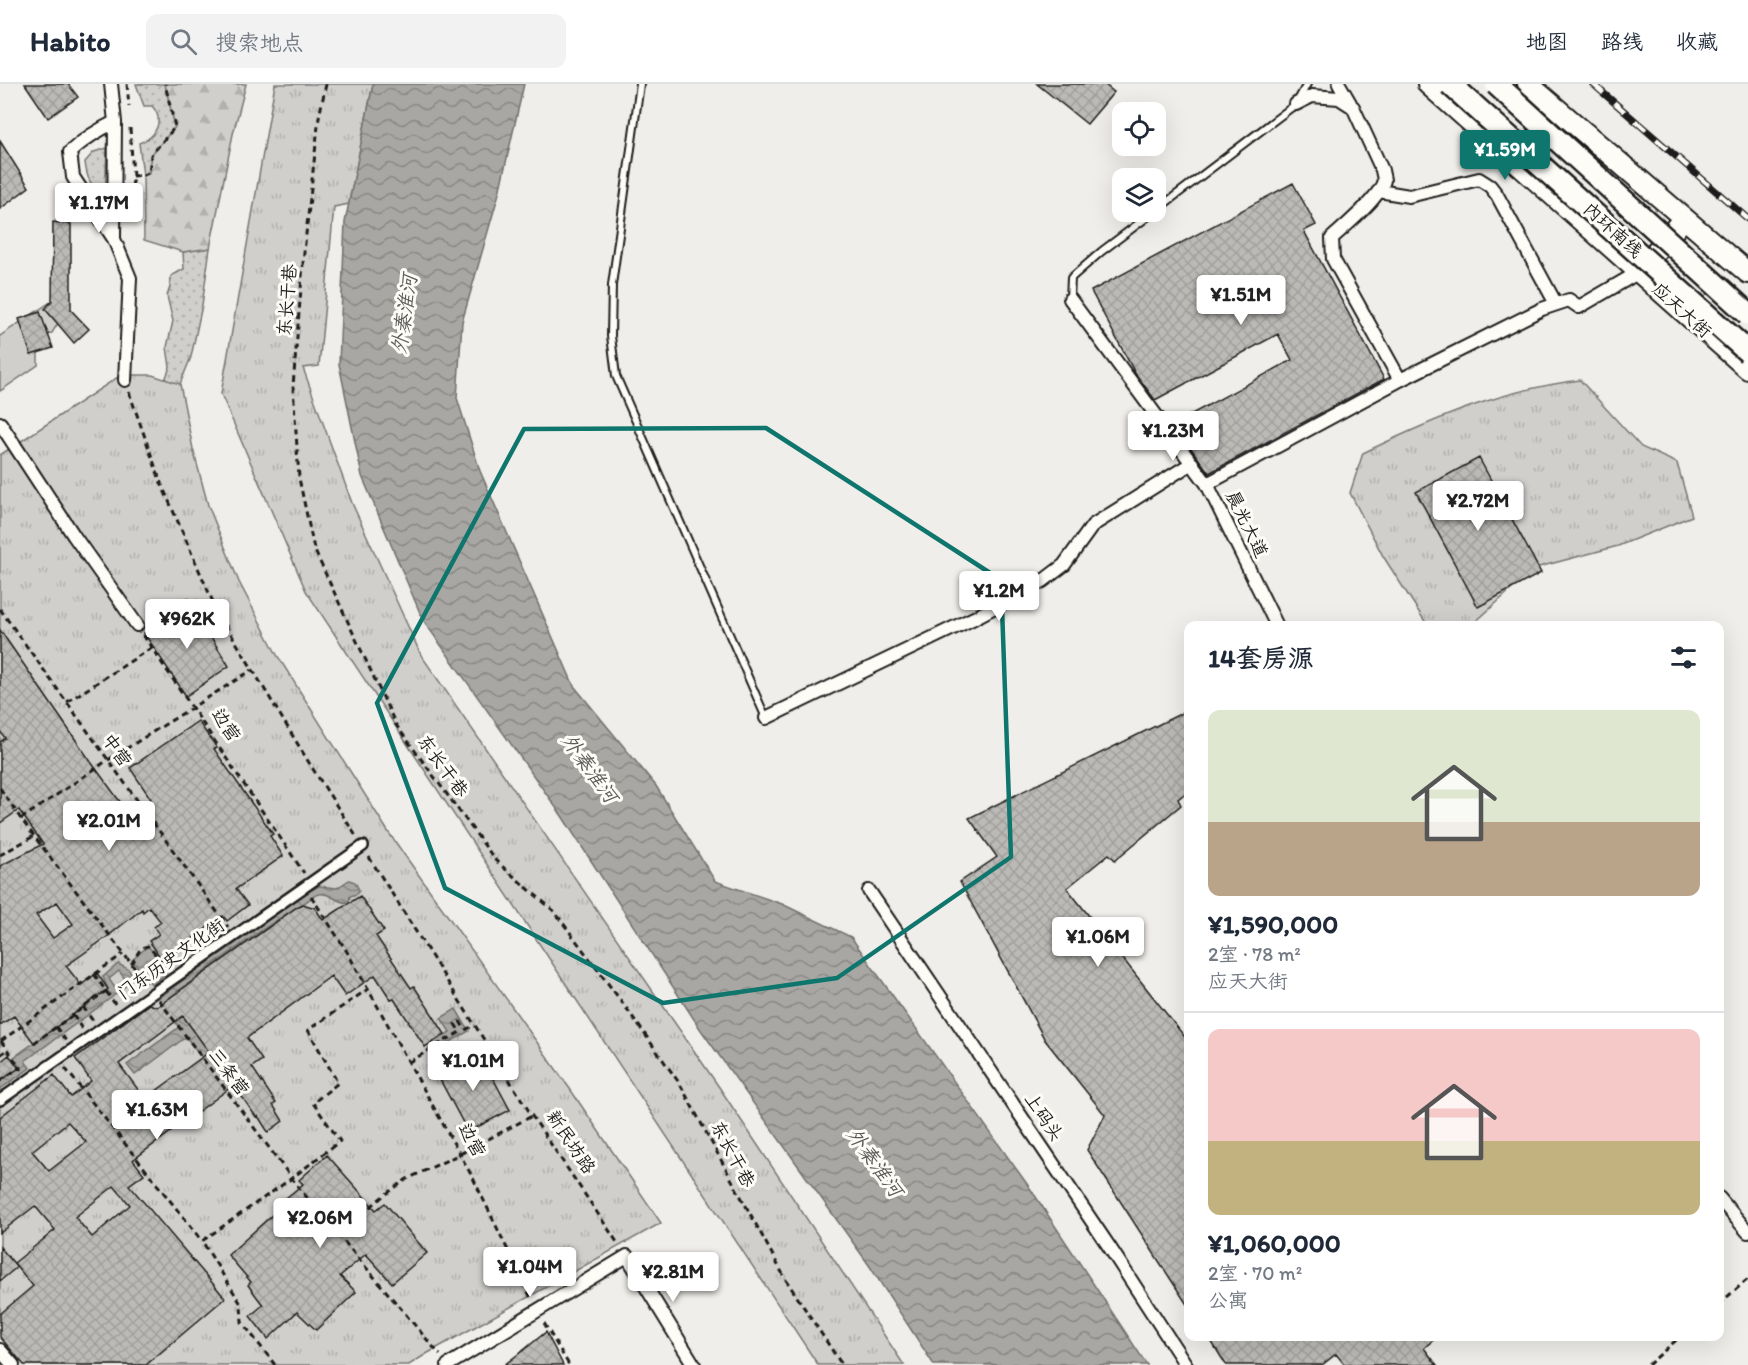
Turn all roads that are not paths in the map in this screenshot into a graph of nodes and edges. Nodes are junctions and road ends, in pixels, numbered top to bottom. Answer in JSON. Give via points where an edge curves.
{"nodes":[{"id":1,"x":640,"y":84,"type":"edge"},
{"id":2,"x":1307,"y":84,"type":"edge"},
{"id":3,"x":1339,"y":84,"type":"edge"},
{"id":4,"x":1428,"y":84,"type":"edge"},
{"id":5,"x":1450,"y":84,"type":"edge"},
{"id":6,"x":1496,"y":84,"type":"edge"},
{"id":7,"x":1528,"y":84,"type":"edge"},
{"id":8,"x":109,"y":87,"type":"edge"},
{"id":9,"x":1296,"y":104,"type":"junction"},
{"id":10,"x":1353,"y":106,"type":"junction"},
{"id":11,"x":115,"y":122,"type":"junction"},
{"id":12,"x":1379,"y":191,"type":"junction"},
{"id":13,"x":1166,"y":202,"type":"edge"},
{"id":14,"x":1684,"y":218,"type":"junction"},
{"id":15,"x":1140,"y":222,"type":"edge"},
{"id":16,"x":114,"y":239,"type":"junction"},
{"id":17,"x":1639,"y":272,"type":"junction"},
{"id":18,"x":1748,"y":273,"type":"edge"},
{"id":19,"x":1070,"y":298,"type":"joint"},
{"id":20,"x":1556,"y":304,"type":"junction"},
{"id":21,"x":1748,"y":314,"type":"edge"},
{"id":22,"x":1748,"y":352,"type":"edge"},
{"id":23,"x":1748,"y":369,"type":"edge"},
{"id":24,"x":125,"y":380,"type":"road end"},
{"id":25,"x":1400,"y":380,"type":"junction"},
{"id":26,"x":0,"y":423,"type":"edge"},
{"id":27,"x":1192,"y":463,"type":"junction"},
{"id":28,"x":1207,"y":484,"type":"junction"},
{"id":29,"x":1275,"y":621,"type":"edge"},
{"id":30,"x":137,"y":625,"type":"road end"},
{"id":31,"x":766,"y":718,"type":"joint"},
{"id":32,"x":363,"y":846,"type":"road end"},
{"id":33,"x":869,"y":891,"type":"dead end"},
{"id":34,"x":0,"y":1100,"type":"edge"},
{"id":35,"x":1724,"y":1204,"type":"edge"},
{"id":36,"x":1748,"y":1232,"type":"edge"},
{"id":37,"x":0,"y":1350,"type":"edge"},
{"id":38,"x":444,"y":1360,"type":"edge"},
{"id":39,"x":13,"y":1365,"type":"edge"},
{"id":40,"x":694,"y":1365,"type":"edge"},
{"id":41,"x":1186,"y":1365,"type":"edge"}],
"edges":[{"from":1,"to":31,"type":"lane","via":[[612,285],[611,336],[616,376]]},
{"from":2,"to":9,"type":"lane"},
{"from":3,"to":10,"type":"street"},
{"from":4,"to":17,"type":"main road","name":"应天大街"},
{"from":5,"to":22,"type":"highway","name":"内环南线","bridge":true},
{"from":6,"to":21,"type":"highway","name":"内环南线","bridge":true},
{"from":7,"to":14,"type":"main road"},
{"from":8,"to":11,"type":"street"},
{"from":9,"to":10,"type":"street","via":[[1312,96],[1339,98]]},
{"from":9,"to":13,"type":"lane"},
{"from":10,"to":12,"type":"street","via":[[1382,170],[1384,179]]},
{"from":11,"to":16,"type":"street"},
{"from":11,"to":16,"type":"street","via":[[100,128],[70,152],[73,177]]},
{"from":12,"to":20,"type":"street","via":[[1409,196],[1479,179],[1490,186]]},
{"from":12,"to":25,"type":"street","via":[[1332,238],[1334,259]]},
{"from":14,"to":17,"type":"main road"},
{"from":14,"to":18,"type":"main road"},
{"from":15,"to":19,"type":"lane","via":[[1071,278]]},
{"from":16,"to":24,"type":"street","via":[[130,278]]},
{"from":17,"to":20,"type":"street","via":[[1579,307],[1569,300]]},
{"from":17,"to":23,"type":"main road","name":"应天大街"},
{"from":19,"to":27,"type":"street","name":"晨光大道"},
{"from":20,"to":25,"type":"street"},
{"from":25,"to":28,"type":"street"},
{"from":26,"to":30,"type":"street"},
{"from":27,"to":28,"type":"street","name":"晨光大道"},
{"from":27,"to":31,"type":"street","via":[[1093,525],[1064,565],[1043,581]]},
{"from":28,"to":29,"type":"street","name":"晨光大道"},
{"from":32,"to":34,"type":"street","name":"门东历史文化街"},
{"from":33,"to":41,"type":"street","name":"上码头"},
{"from":35,"to":36,"type":"street"},
{"from":37,"to":39,"type":"street"},
{"from":38,"to":40,"type":"street","via":[[537,1311],[627,1256]]}]}
